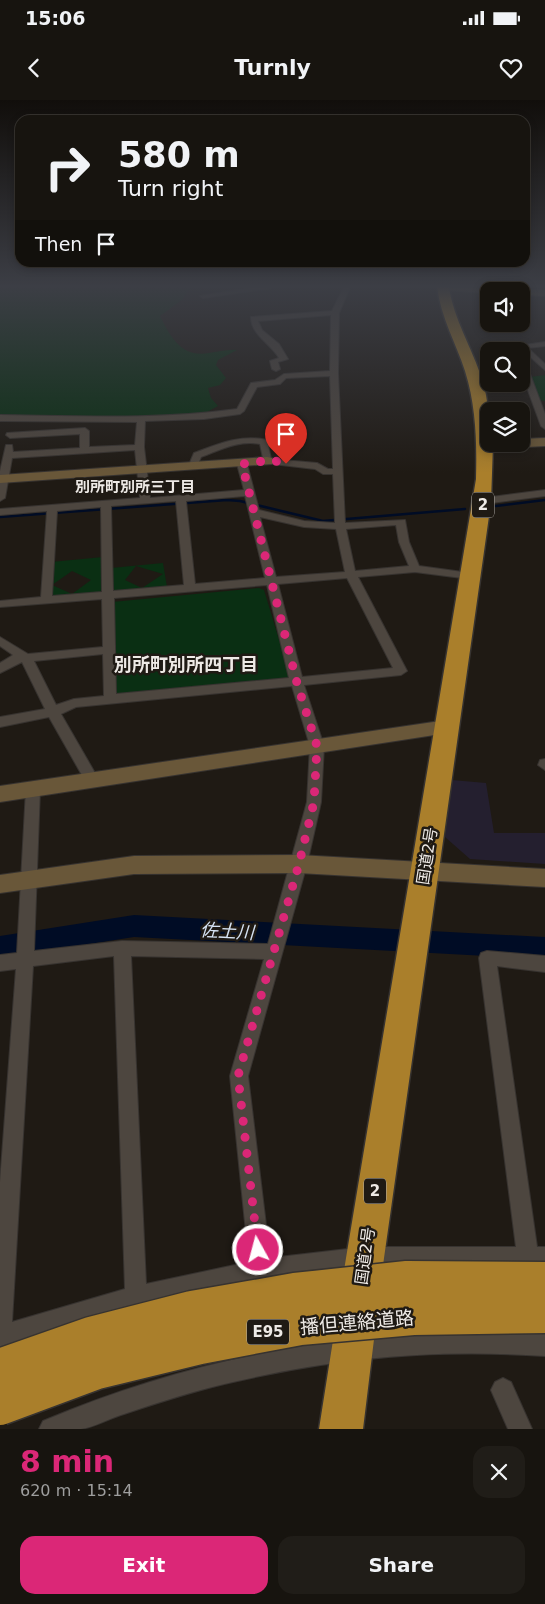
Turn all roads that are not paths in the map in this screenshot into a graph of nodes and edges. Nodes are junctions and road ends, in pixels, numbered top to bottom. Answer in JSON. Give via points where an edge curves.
{"nodes":[{"id":1,"x":278,"y":349,"type":"edge"},
{"id":2,"x":334,"y":349,"type":"edge"},
{"id":3,"x":467,"y":349,"type":"edge"},
{"id":4,"x":525,"y":349,"type":"edge"},
{"id":5,"x":545,"y":368,"type":"edge"},
{"id":6,"x":276,"y":369,"type":"dead end"},
{"id":7,"x":334,"y":372,"type":"junction"},
{"id":8,"x":545,"y":372,"type":"edge"},
{"id":9,"x":530,"y":373,"type":"edge"},
{"id":10,"x":480,"y":374,"type":"edge"},
{"id":11,"x":530,"y":384,"type":"edge"},
{"id":12,"x":541,"y":403,"type":"edge"},
{"id":13,"x":11,"y":417,"type":"junction"},
{"id":14,"x":0,"y":418,"type":"edge"},
{"id":15,"x":141,"y":419,"type":"junction"},
{"id":16,"x":545,"y":426,"type":"edge"},
{"id":17,"x":10,"y":435,"type":"junction"},
{"id":18,"x":545,"y":442,"type":"edge"},
{"id":19,"x":530,"y":443,"type":"edge"},
{"id":20,"x":139,"y":447,"type":"junction"},
{"id":21,"x":84,"y":450,"type":"junction"},
{"id":22,"x":486,"y":452,"type":"edge"},
{"id":23,"x":8,"y":455,"type":"junction"},
{"id":24,"x":267,"y":461,"type":"junction"},
{"id":25,"x":242,"y":464,"type":"junction"},
{"id":26,"x":193,"y":466,"type":"junction"},
{"id":27,"x":142,"y":470,"type":"junction"},
{"id":28,"x":338,"y":471,"type":"junction"},
{"id":29,"x":2,"y":479,"type":"edge"},
{"id":30,"x":248,"y":493,"type":"junction"},
{"id":31,"x":545,"y":494,"type":"edge"},
{"id":32,"x":0,"y":498,"type":"edge"},
{"id":33,"x":182,"y":498,"type":"junction"},
{"id":34,"x":145,"y":501,"type":"junction"},
{"id":35,"x":484,"y":501,"type":"junction"},
{"id":36,"x":106,"y":504,"type":"junction"},
{"id":37,"x":52,"y":508,"type":"junction"},
{"id":38,"x":0,"y":512,"type":"edge"},
{"id":39,"x":253,"y":512,"type":"junction"},
{"id":40,"x":340,"y":526,"type":"junction"},
{"id":41,"x":415,"y":568,"type":"junction"},
{"id":42,"x":351,"y":575,"type":"junction"},
{"id":43,"x":470,"y":576,"type":"junction"},
{"id":44,"x":270,"y":582,"type":"junction"},
{"id":45,"x":190,"y":588,"type":"junction"},
{"id":46,"x":109,"y":596,"type":"junction"},
{"id":47,"x":46,"y":600,"type":"junction"},
{"id":48,"x":0,"y":604,"type":"edge"},
{"id":49,"x":0,"y":641,"type":"edge"},
{"id":50,"x":108,"y":650,"type":"junction"},
{"id":51,"x":26,"y":658,"type":"junction"},
{"id":52,"x":0,"y":669,"type":"edge"},
{"id":53,"x":297,"y":683,"type":"junction"},
{"id":54,"x":110,"y":698,"type":"junction"},
{"id":55,"x":53,"y":712,"type":"junction"},
{"id":56,"x":0,"y":722,"type":"edge"},
{"id":57,"x":447,"y":726,"type":"junction"},
{"id":58,"x":317,"y":746,"type":"junction"},
{"id":59,"x":92,"y":780,"type":"junction"},
{"id":60,"x":33,"y":789,"type":"junction"},
{"id":61,"x":0,"y":794,"type":"edge"},
{"id":62,"x":299,"y":864,"type":"junction"},
{"id":63,"x":425,"y":872,"type":"junction"},
{"id":64,"x":545,"y":878,"type":"edge"},
{"id":65,"x":30,"y":880,"type":"junction"},
{"id":66,"x":0,"y":884,"type":"edge"},
{"id":67,"x":275,"y":942,"type":"junction"},
{"id":68,"x":26,"y":948,"type":"junction"},
{"id":69,"x":122,"y":948,"type":"junction"},
{"id":70,"x":0,"y":963,"type":"edge"},
{"id":71,"x":545,"y":964,"type":"edge"},
{"id":72,"x":364,"y":1258,"type":"junction"},
{"id":73,"x":539,"y":1265,"type":"edge"},
{"id":74,"x":261,"y":1270,"type":"junction"},
{"id":75,"x":136,"y":1297,"type":"junction"},
{"id":76,"x":545,"y":1314,"type":"edge"},
{"id":77,"x":0,"y":1331,"type":"edge"},
{"id":78,"x":0,"y":1337,"type":"edge"},
{"id":79,"x":545,"y":1345,"type":"edge"},
{"id":80,"x":354,"y":1348,"type":"junction"},
{"id":81,"x":0,"y":1368,"type":"edge"},
{"id":82,"x":503,"y":1390,"type":"dead end"},
{"id":83,"x":0,"y":1406,"type":"edge"},
{"id":84,"x":56,"y":1428,"type":"edge"},
{"id":85,"x":341,"y":1429,"type":"edge"},
{"id":86,"x":520,"y":1429,"type":"edge"}],
"edges":[{"from":1,"to":6,"type":"street","via":[[284,359],[274,361]]},
{"from":2,"to":7,"type":"street"},
{"from":3,"to":10,"type":"highway","name":"国道2号","number":"2"},
{"from":4,"to":5,"type":"street"},
{"from":7,"to":15,"type":"street","via":[[284,376],[277,382],[254,385],[240,411]]},
{"from":7,"to":28,"type":"street"},
{"from":8,"to":9,"type":"street"},
{"from":11,"to":12,"type":"street"},
{"from":12,"to":16,"type":"street"},
{"from":13,"to":14,"type":"street"},
{"from":13,"to":15,"type":"street"},
{"from":13,"to":17,"type":"street"},
{"from":15,"to":20,"type":"street"},
{"from":17,"to":21,"type":"street","via":[[84,431]]},
{"from":17,"to":23,"type":"street"},
{"from":18,"to":19,"type":"street"},
{"from":20,"to":21,"type":"street"},
{"from":20,"to":27,"type":"street"},
{"from":21,"to":23,"type":"street"},
{"from":22,"to":35,"type":"highway","name":"国道2号","number":"2"},
{"from":23,"to":29,"type":"street"},
{"from":24,"to":25,"type":"street"},
{"from":24,"to":26,"type":"street","via":[[264,442],[251,439],[197,455]]},
{"from":24,"to":28,"type":"street","via":[[317,466],[326,472]]},
{"from":25,"to":26,"type":"street"},
{"from":25,"to":30,"type":"street"},
{"from":26,"to":27,"type":"street"},
{"from":27,"to":29,"type":"street"},
{"from":27,"to":34,"type":"street"},
{"from":28,"to":40,"type":"street"},
{"from":29,"to":32,"type":"street"},
{"from":30,"to":33,"type":"street"},
{"from":30,"to":39,"type":"street"},
{"from":31,"to":35,"type":"street"},
{"from":33,"to":34,"type":"street"},
{"from":33,"to":45,"type":"street"},
{"from":34,"to":36,"type":"street"},
{"from":35,"to":43,"type":"highway","name":"国道2号","number":"2"},
{"from":36,"to":37,"type":"street"},
{"from":36,"to":46,"type":"street"},
{"from":37,"to":38,"type":"street"},
{"from":37,"to":47,"type":"street"},
{"from":39,"to":40,"type":"street","via":[[304,524]]},
{"from":39,"to":44,"type":"street"},
{"from":40,"to":41,"type":"street","via":[[401,522],[404,542]]},
{"from":40,"to":42,"type":"street"},
{"from":41,"to":42,"type":"street"},
{"from":41,"to":43,"type":"street"},
{"from":42,"to":44,"type":"street"},
{"from":42,"to":53,"type":"street","via":[[401,671]]},
{"from":43,"to":57,"type":"highway","name":"国道2号","number":"2"},
{"from":44,"to":45,"type":"street"},
{"from":44,"to":53,"type":"street"},
{"from":45,"to":46,"type":"street"},
{"from":46,"to":47,"type":"street"},
{"from":46,"to":50,"type":"street"},
{"from":47,"to":48,"type":"street"},
{"from":49,"to":51,"type":"street"},
{"from":50,"to":51,"type":"street"},
{"from":50,"to":54,"type":"street"},
{"from":51,"to":52,"type":"street","via":[[15,659]]},
{"from":51,"to":55,"type":"street"},
{"from":53,"to":54,"type":"street"},
{"from":53,"to":58,"type":"street"},
{"from":54,"to":55,"type":"street","via":[[74,703]]},
{"from":55,"to":56,"type":"street"},
{"from":55,"to":59,"type":"street"},
{"from":57,"to":58,"type":"street"},
{"from":57,"to":63,"type":"highway","name":"国道2号","number":"2"},
{"from":58,"to":59,"type":"street"},
{"from":58,"to":62,"type":"street","via":[[314,802]]},
{"from":59,"to":60,"type":"street"},
{"from":60,"to":61,"type":"street"},
{"from":60,"to":65,"type":"street"},
{"from":62,"to":63,"type":"street"},
{"from":62,"to":65,"type":"street","via":[[134,865]]},
{"from":62,"to":67,"type":"street"},
{"from":63,"to":64,"type":"street"},
{"from":63,"to":72,"type":"highway","name":"国道2号","number":"2"},
{"from":65,"to":66,"type":"street"},
{"from":65,"to":68,"type":"street"},
{"from":67,"to":69,"type":"street"},
{"from":67,"to":74,"type":"street","via":[[238,1076]]},
{"from":68,"to":69,"type":"street"},
{"from":68,"to":70,"type":"street"},
{"from":68,"to":77,"type":"street"},
{"from":69,"to":75,"type":"street"},
{"from":71,"to":73,"type":"street","via":[[487,958]]},
{"from":72,"to":73,"type":"street"},
{"from":72,"to":74,"type":"street"},
{"from":72,"to":80,"type":"highway","name":"国道2号","number":"2"},
{"from":73,"to":81,"type":"highway","name":"播但連絡道路","number":"E95","bridge":true,"via":[[294,1292],[192,1310],[91,1336]]},
{"from":74,"to":75,"type":"street"},
{"from":75,"to":78,"type":"street"},
{"from":76,"to":83,"type":"highway","name":"播但連絡道路","number":"E95","bridge":true,"via":[[413,1316],[300,1326],[200,1345],[97,1370]]},
{"from":79,"to":80,"type":"street","via":[[498,1340]]},
{"from":80,"to":84,"type":"street","via":[[210,1374]]},
{"from":80,"to":85,"type":"highway","name":"国道2号","number":"2"},
{"from":82,"to":86,"type":"street"}]}
